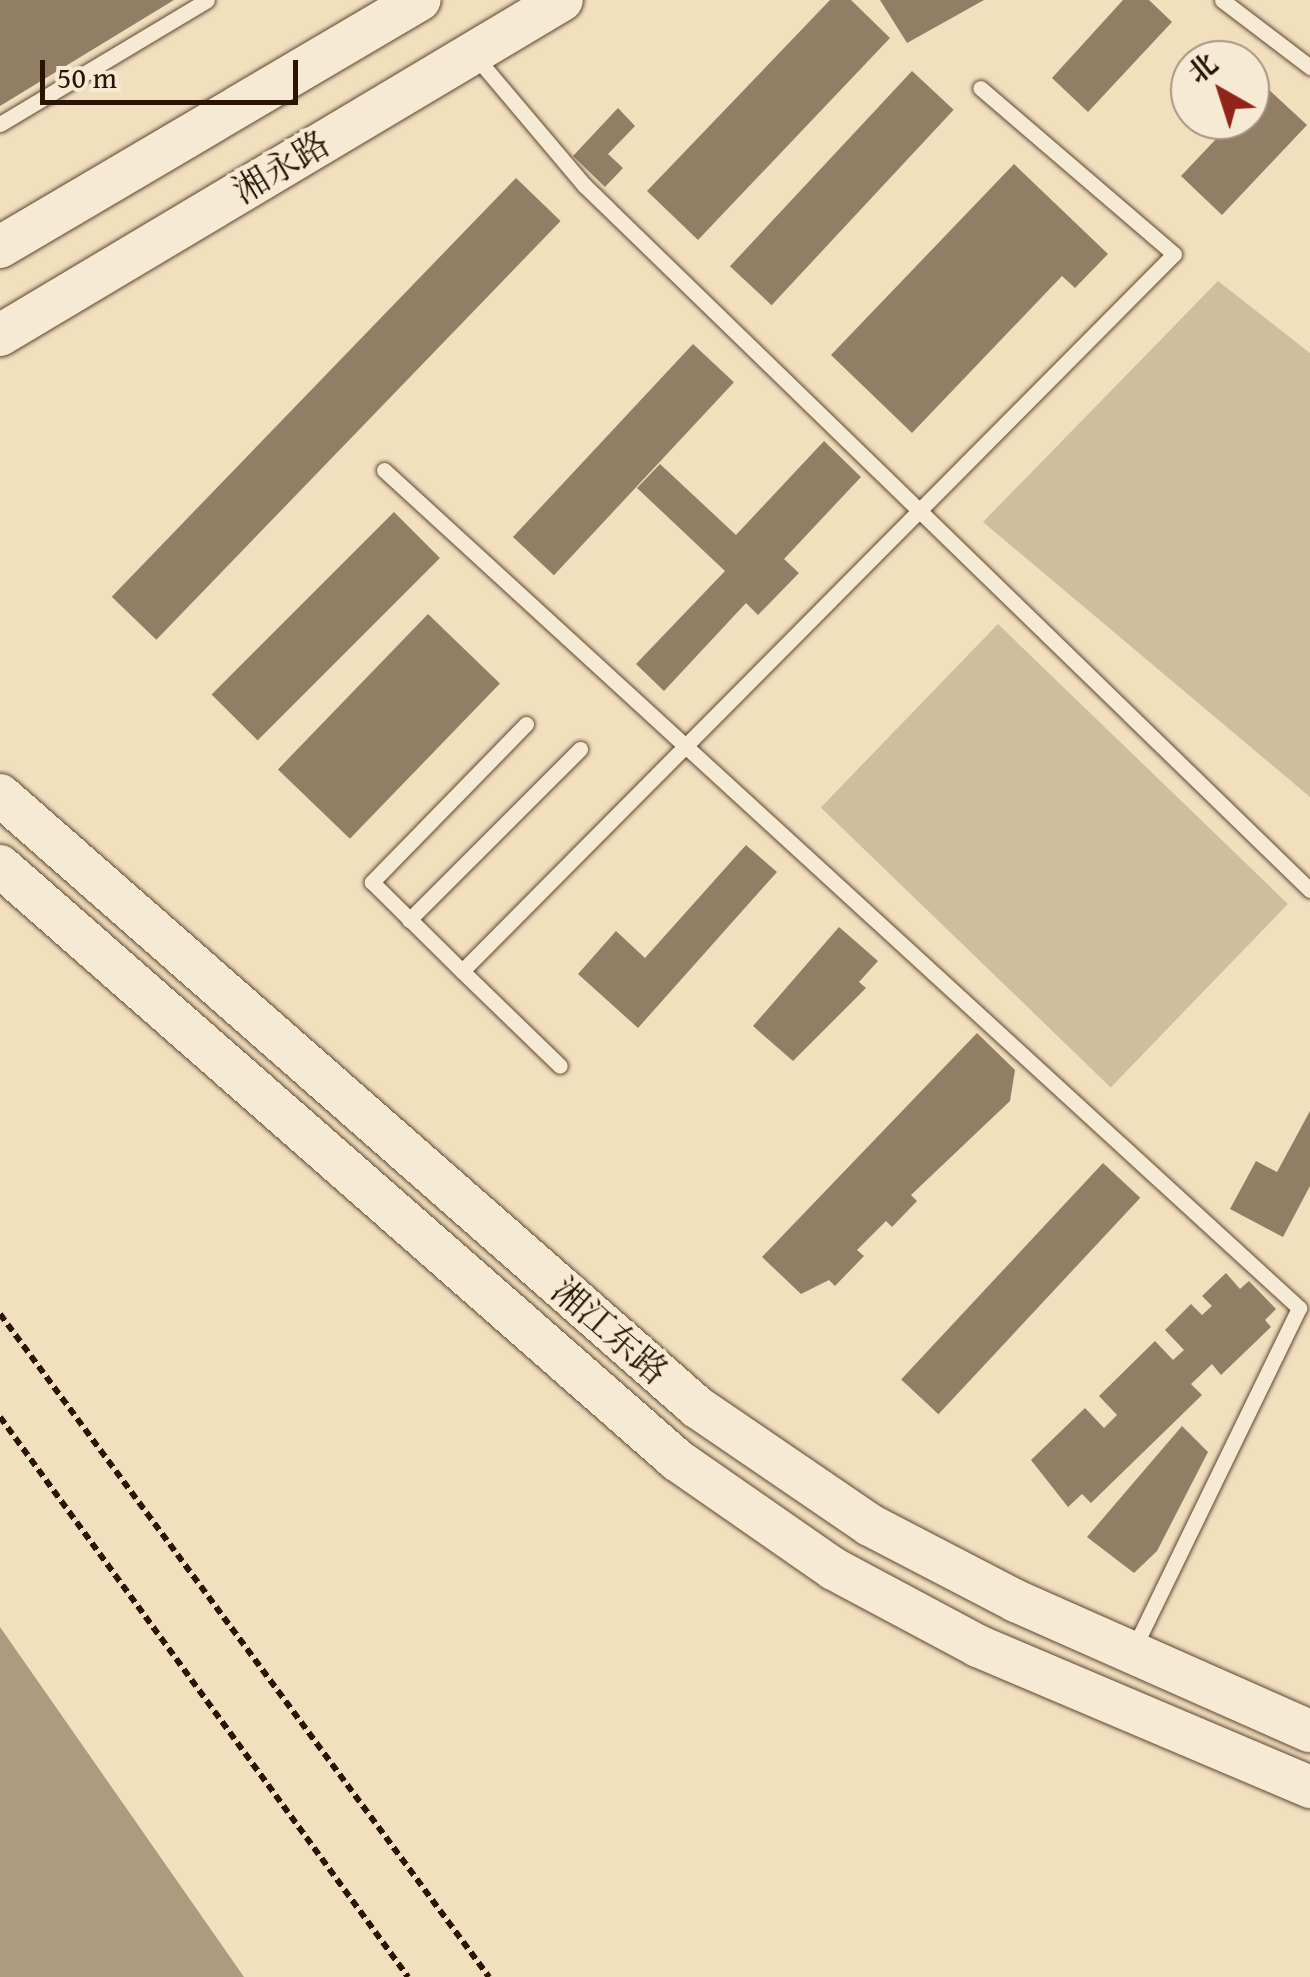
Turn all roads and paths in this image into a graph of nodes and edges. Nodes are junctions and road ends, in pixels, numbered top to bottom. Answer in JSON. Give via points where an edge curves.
{"nodes":[{"id":1,"x":207,"y":0,"type":"edge"},
{"id":2,"x":420,"y":0,"type":"edge"},
{"id":3,"x":562,"y":0,"type":"edge"},
{"id":4,"x":1222,"y":0,"type":"edge"},
{"id":5,"x":472,"y":53,"type":"junction"},
{"id":6,"x":1310,"y":68,"type":"edge"},
{"id":7,"x":980,"y":88,"type":"dead end"},
{"id":8,"x":0,"y":124,"type":"edge"},
{"id":9,"x":0,"y":248,"type":"edge"},
{"id":10,"x":0,"y":335,"type":"edge"},
{"id":11,"x":384,"y":470,"type":"dead end"},
{"id":12,"x":919,"y":510,"type":"junction"},
{"id":13,"x":526,"y":724,"type":"dead end"},
{"id":14,"x":580,"y":749,"type":"dead end"},
{"id":15,"x":681,"y":752,"type":"junction"},
{"id":16,"x":0,"y":796,"type":"edge"},
{"id":17,"x":0,"y":866,"type":"edge"},
{"id":18,"x":1310,"y":890,"type":"edge"},
{"id":19,"x":409,"y":920,"type":"junction"},
{"id":20,"x":462,"y":971,"type":"junction"},
{"id":21,"x":560,"y":1066,"type":"dead end"},
{"id":22,"x":0,"y":1314,"type":"edge"},
{"id":23,"x":0,"y":1417,"type":"edge"},
{"id":24,"x":1132,"y":1652,"type":"junction"},
{"id":25,"x":1310,"y":1731,"type":"edge"},
{"id":26,"x":1310,"y":1787,"type":"edge"},
{"id":27,"x":408,"y":1977,"type":"edge"},
{"id":28,"x":489,"y":1977,"type":"edge"}],
"edges":[{"from":1,"to":8,"type":"lane"},
{"from":2,"to":9,"type":"main road","name":"湘永路"},
{"from":3,"to":5,"type":"main road","name":"湘永路"},
{"from":4,"to":6,"type":"lane"},
{"from":5,"to":10,"type":"main road","name":"湘永路"},
{"from":5,"to":12,"type":"lane","via":[[584,185]]},
{"from":7,"to":12,"type":"lane","via":[[1174,254]]},
{"from":11,"to":15,"type":"lane"},
{"from":12,"to":15,"type":"lane"},
{"from":12,"to":18,"type":"lane"},
{"from":13,"to":19,"type":"lane","via":[[372,882]]},
{"from":14,"to":19,"type":"lane"},
{"from":15,"to":20,"type":"lane"},
{"from":15,"to":24,"type":"lane","via":[[1299,1308]]},
{"from":16,"to":24,"type":"main road","name":"湘江东路","via":[[697,1408],[870,1525]]},
{"from":17,"to":26,"type":"main road","name":"湘江东路","via":[[677,1460],[834,1569],[978,1646]]},
{"from":19,"to":20,"type":"lane"},
{"from":20,"to":21,"type":"lane"},
{"from":22,"to":28,"type":"path"},
{"from":23,"to":27,"type":"path"},
{"from":24,"to":25,"type":"main road","name":"湘江东路"}]}
